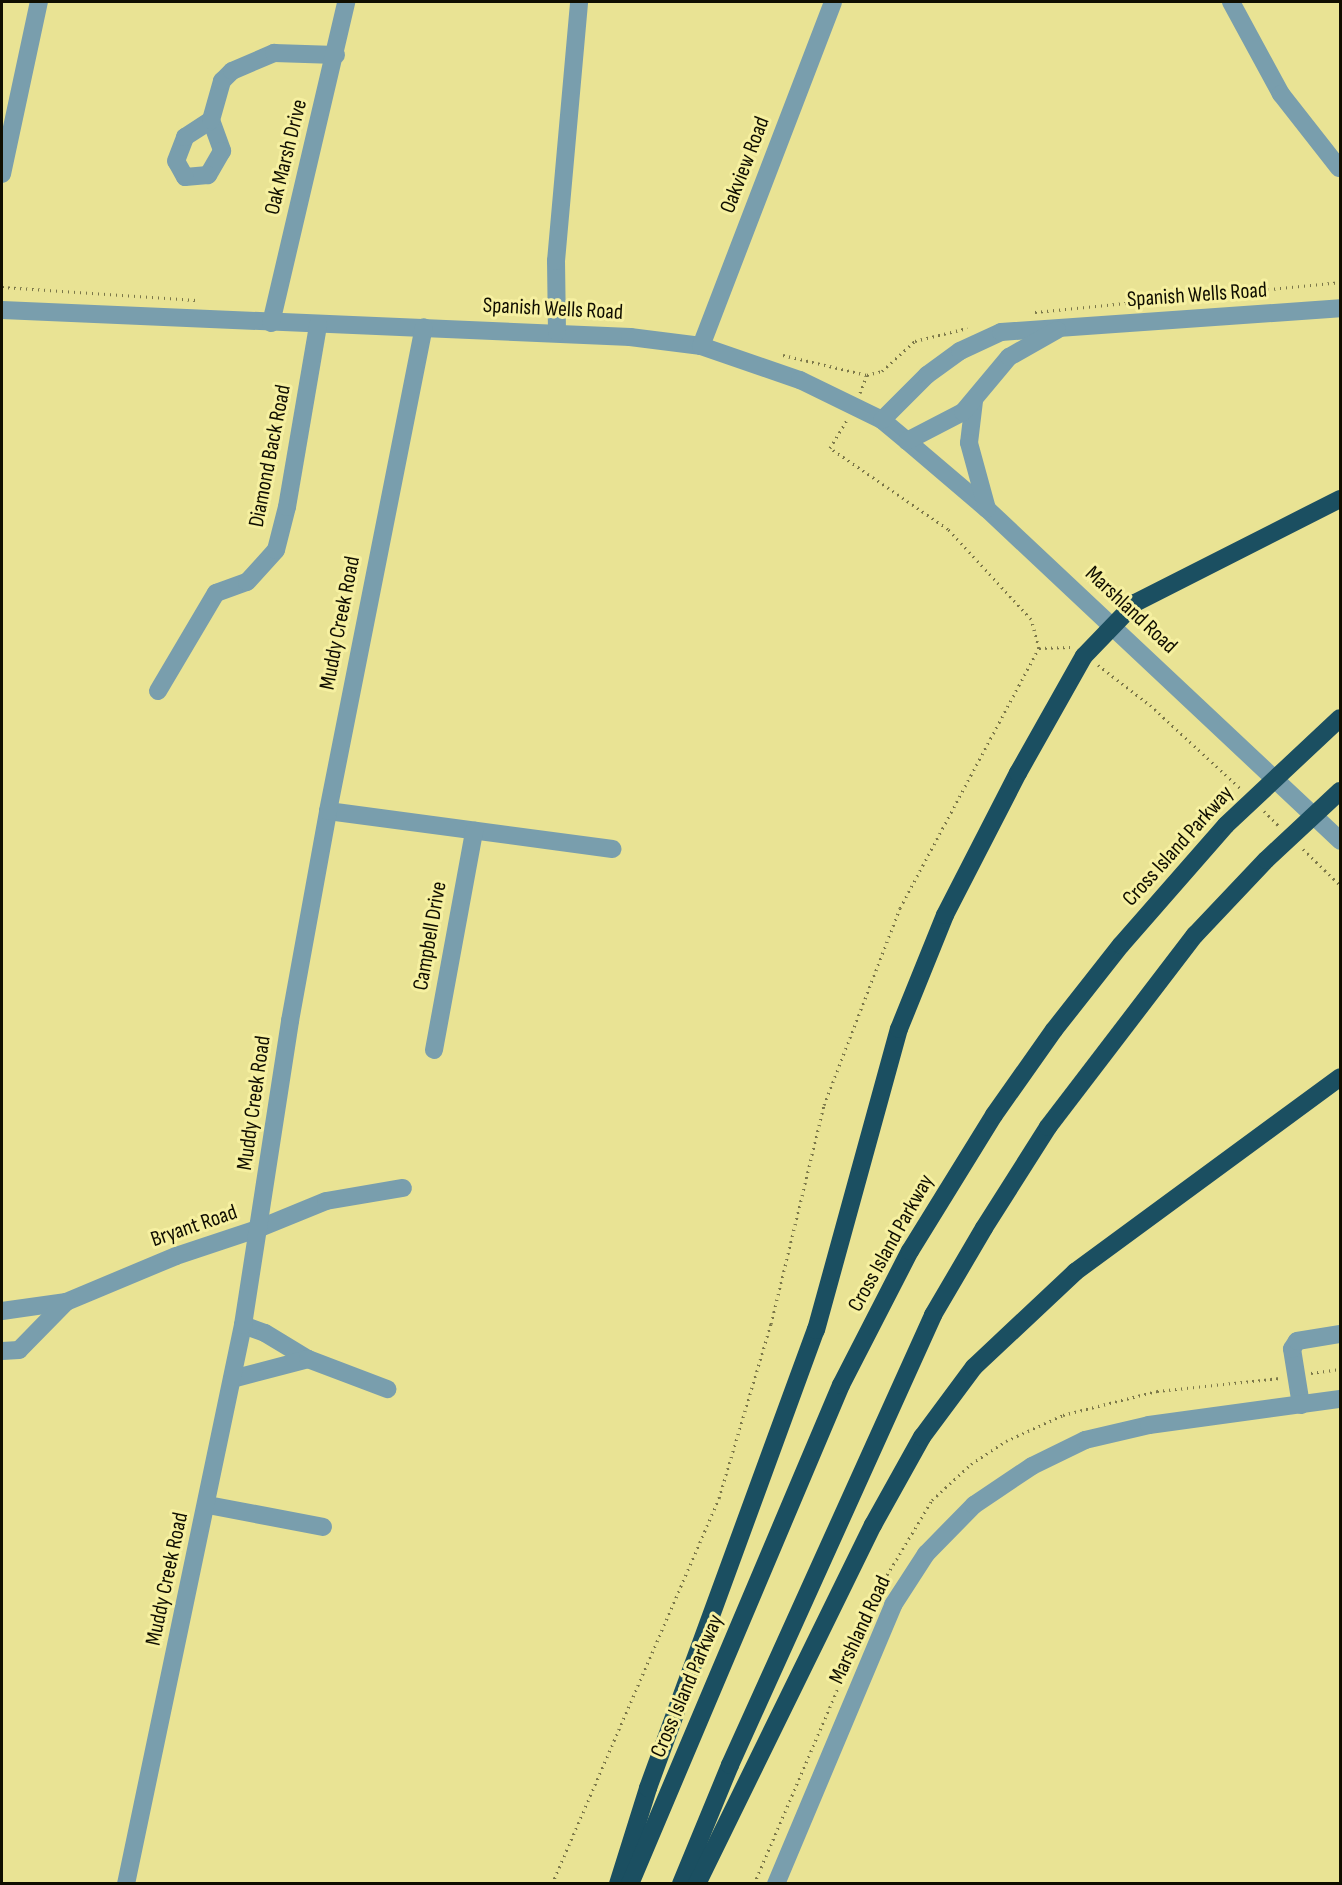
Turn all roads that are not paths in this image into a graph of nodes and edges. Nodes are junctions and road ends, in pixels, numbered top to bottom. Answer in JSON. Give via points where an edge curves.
{"nodes":[{"id":1,"x":39,"y":2,"type":"edge"},
{"id":2,"x":346,"y":2,"type":"edge"},
{"id":3,"x":579,"y":2,"type":"edge"},
{"id":4,"x":833,"y":2,"type":"edge"},
{"id":5,"x":1231,"y":2,"type":"edge"},
{"id":6,"x":336,"y":55,"type":"junction"},
{"id":7,"x":211,"y":120,"type":"dead end"},
{"id":8,"x":1339,"y":168,"type":"dead end"},
{"id":9,"x":2,"y":174,"type":"edge"},
{"id":10,"x":1341,"y":308,"type":"edge"},
{"id":11,"x":2,"y":310,"type":"edge"},
{"id":12,"x":271,"y":323,"type":"junction"},
{"id":13,"x":318,"y":325,"type":"junction"},
{"id":14,"x":424,"y":327,"type":"junction"},
{"id":15,"x":1057,"y":330,"type":"junction"},
{"id":16,"x":557,"y":332,"type":"junction"},
{"id":17,"x":701,"y":346,"type":"junction"},
{"id":18,"x":974,"y":400,"type":"junction"},
{"id":19,"x":882,"y":420,"type":"junction"},
{"id":20,"x":907,"y":441,"type":"junction"},
{"id":21,"x":1341,"y":499,"type":"edge"},
{"id":22,"x":987,"y":509,"type":"junction"},
{"id":23,"x":1112,"y":625,"type":"junction"},
{"id":24,"x":158,"y":691,"type":"dead end"},
{"id":25,"x":1341,"y":718,"type":"edge"},
{"id":26,"x":1341,"y":791,"type":"edge"},
{"id":27,"x":327,"y":811,"type":"junction"},
{"id":28,"x":474,"y":831,"type":"junction"},
{"id":29,"x":1341,"y":841,"type":"edge"},
{"id":30,"x":612,"y":849,"type":"dead end"},
{"id":31,"x":434,"y":1050,"type":"dead end"},
{"id":32,"x":1341,"y":1077,"type":"edge"},
{"id":33,"x":403,"y":1188,"type":"dead end"},
{"id":34,"x":260,"y":1228,"type":"junction"},
{"id":35,"x":66,"y":1302,"type":"junction"},
{"id":36,"x":2,"y":1311,"type":"edge"},
{"id":37,"x":243,"y":1325,"type":"junction"},
{"id":38,"x":1341,"y":1334,"type":"edge"},
{"id":39,"x":2,"y":1351,"type":"edge"},
{"id":40,"x":308,"y":1359,"type":"junction"},
{"id":41,"x":232,"y":1379,"type":"junction"},
{"id":42,"x":387,"y":1389,"type":"dead end"},
{"id":43,"x":1341,"y":1399,"type":"edge"},
{"id":44,"x":1301,"y":1405,"type":"junction"},
{"id":45,"x":208,"y":1505,"type":"junction"},
{"id":46,"x":323,"y":1527,"type":"dead end"},
{"id":47,"x":126,"y":1884,"type":"edge"},
{"id":48,"x":618,"y":1884,"type":"edge"},
{"id":49,"x":630,"y":1884,"type":"edge"},
{"id":50,"x":681,"y":1884,"type":"edge"},
{"id":51,"x":697,"y":1884,"type":"edge"},
{"id":52,"x":776,"y":1884,"type":"edge"}],
"edges":[{"from":1,"to":9,"type":"street"},
{"from":2,"to":6,"type":"street","name":"Oak Marsh Drive"},
{"from":3,"to":16,"type":"street","via":[[558,238]]},
{"from":4,"to":17,"type":"street","name":"Oakview Road"},
{"from":5,"to":8,"type":"street","via":[[1281,94]]},
{"from":6,"to":7,"type":"street","via":[[274,52],[232,70],[222,81]]},
{"from":6,"to":12,"type":"street","name":"Oak Marsh Drive"},
{"from":10,"to":15,"type":"street","name":"Spanish Wells Road"},
{"from":11,"to":12,"type":"street","name":"Spanish Wells Road"},
{"from":12,"to":13,"type":"street","name":"Spanish Wells Road"},
{"from":13,"to":14,"type":"street","name":"Spanish Wells Road"},
{"from":13,"to":24,"type":"street","name":"Diamond Back Road","via":[[276,550],[247,582],[216,593]]},
{"from":14,"to":16,"type":"street","name":"Spanish Wells Road"},
{"from":14,"to":27,"type":"street","name":"Muddy Creek Road"},
{"from":15,"to":18,"type":"street","name":"Spanish Wells Road","via":[[1010,357]]},
{"from":15,"to":19,"type":"street","name":"Spanish Wells Road","via":[[1001,332],[960,351],[927,375]]},
{"from":16,"to":17,"type":"street","name":"Spanish Wells Road"},
{"from":17,"to":19,"type":"street","name":"Spanish Wells Road","via":[[800,380]]},
{"from":18,"to":20,"type":"street","name":"Spanish Wells Road","via":[[946,424]]},
{"from":18,"to":22,"type":"street","via":[[969,443]]},
{"from":19,"to":20,"type":"street","name":"Marshland Road"},
{"from":20,"to":22,"type":"street","name":"Marshland Road"},
{"from":21,"to":23,"type":"highway","via":[[1136,603]]},
{"from":22,"to":23,"type":"street","name":"Marshland Road"},
{"from":23,"to":29,"type":"street","name":"Marshland Road"},
{"from":23,"to":48,"type":"highway","via":[[1084,656],[1018,773],[945,915],[899,1029],[816,1330],[648,1788]]},
{"from":25,"to":49,"type":"highway","name":"Cross Island Parkway","via":[[1226,825],[1121,945],[994,1115],[910,1251],[841,1385]]},
{"from":26,"to":50,"type":"highway","via":[[1266,860],[1195,935],[1106,1049],[1048,1127],[933,1315],[730,1765]]},
{"from":27,"to":28,"type":"street"},
{"from":27,"to":34,"type":"street","name":"Muddy Creek Road","via":[[290,1021]]},
{"from":28,"to":30,"type":"street"},
{"from":28,"to":31,"type":"street","name":"Campbell Drive"},
{"from":32,"to":51,"type":"highway","via":[[1075,1272],[974,1367],[922,1437],[873,1525]]},
{"from":33,"to":34,"type":"street","name":"Bryant Road","via":[[326,1201]]},
{"from":34,"to":35,"type":"street","name":"Bryant Road","via":[[176,1256]]},
{"from":34,"to":37,"type":"street","name":"Muddy Creek Road"},
{"from":35,"to":36,"type":"street","name":"Bryant Road"},
{"from":35,"to":39,"type":"street","via":[[19,1350]]},
{"from":37,"to":40,"type":"street","via":[[265,1333]]},
{"from":37,"to":41,"type":"street","name":"Muddy Creek Road"},
{"from":38,"to":44,"type":"street","via":[[1297,1341],[1292,1349]]},
{"from":40,"to":41,"type":"street"},
{"from":40,"to":42,"type":"street"},
{"from":41,"to":45,"type":"street","name":"Muddy Creek Road"},
{"from":43,"to":44,"type":"street","name":"Marshland Road"},
{"from":44,"to":52,"type":"street","name":"Marshland Road","via":[[1149,1425],[1085,1440],[1032,1466],[974,1505],[926,1554],[893,1605]]},
{"from":45,"to":46,"type":"street"},
{"from":45,"to":47,"type":"street","name":"Muddy Creek Road"}]}
